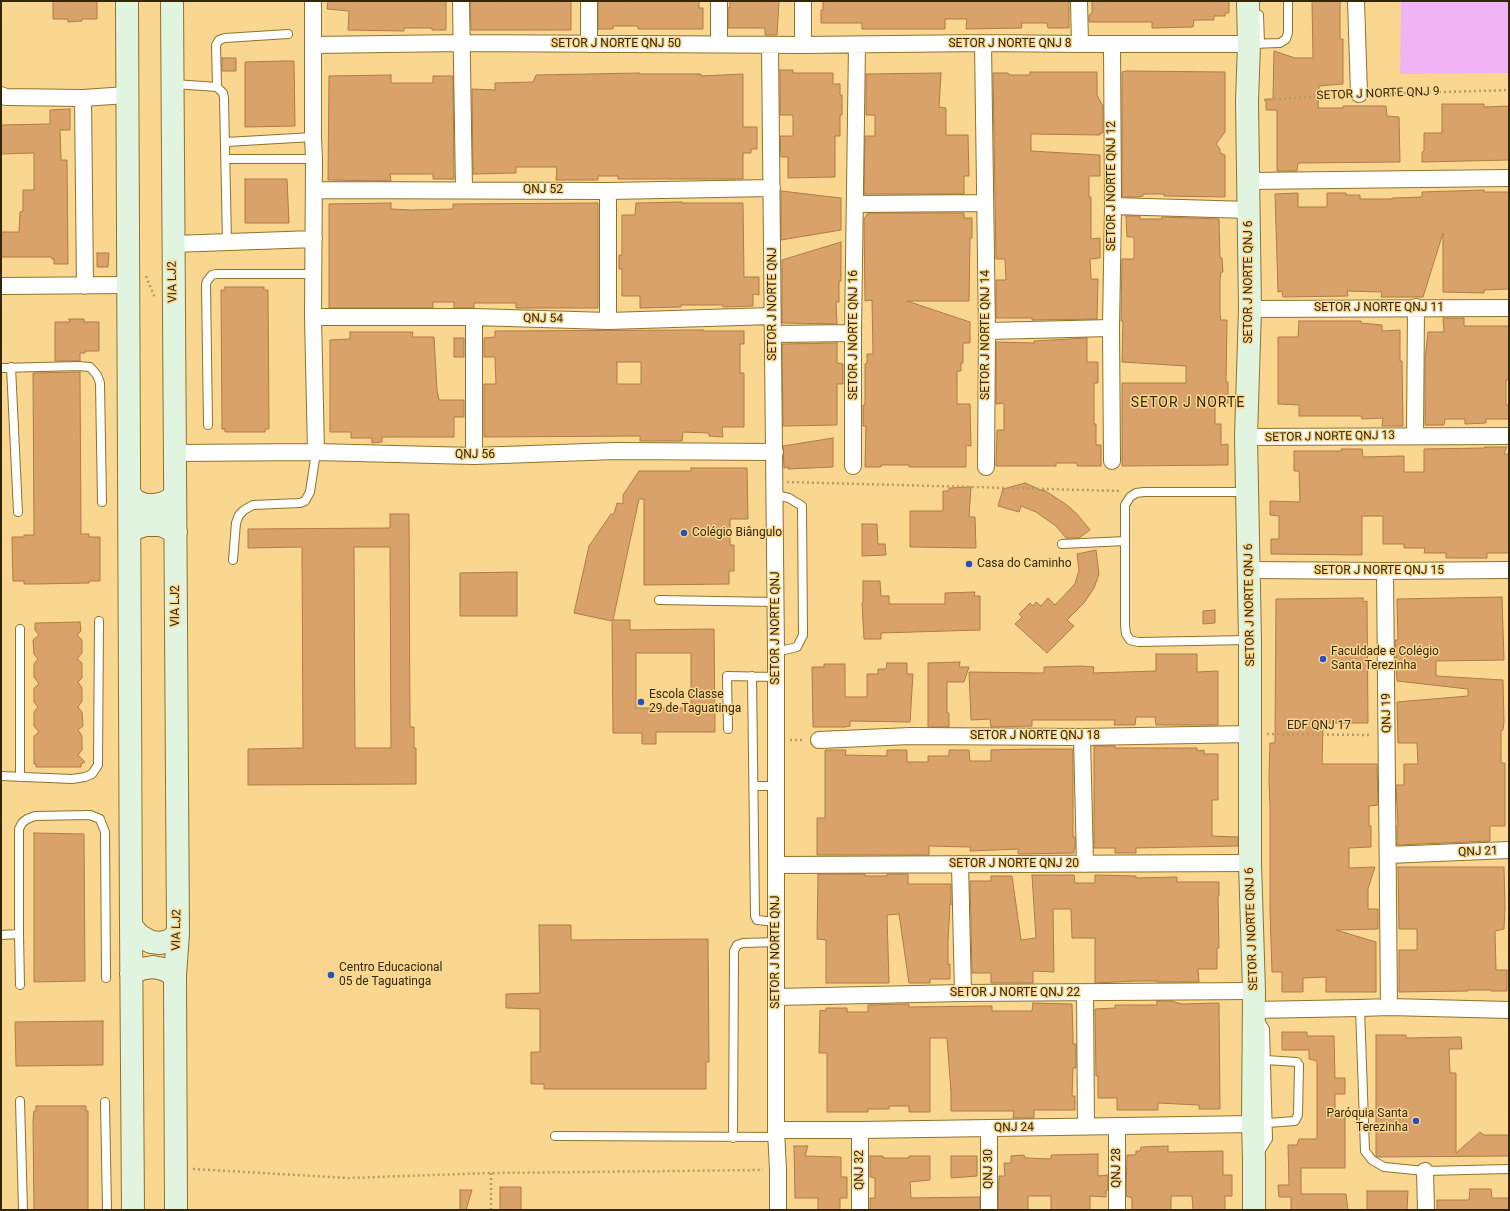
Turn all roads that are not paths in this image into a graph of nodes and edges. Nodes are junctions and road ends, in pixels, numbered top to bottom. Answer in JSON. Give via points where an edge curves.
{"nodes":[{"id":1,"x":127,"y":1,"type":"edge"},
{"id":2,"x":172,"y":1,"type":"edge"},
{"id":3,"x":313,"y":1,"type":"edge"},
{"id":4,"x":461,"y":1,"type":"edge"},
{"id":5,"x":589,"y":1,"type":"edge"},
{"id":6,"x":719,"y":1,"type":"edge"},
{"id":7,"x":803,"y":1,"type":"edge"},
{"id":8,"x":1079,"y":1,"type":"edge"},
{"id":9,"x":1288,"y":1,"type":"edge"},
{"id":10,"x":1356,"y":1,"type":"edge"},
{"id":11,"x":1254,"y":5,"type":"edge"},
{"id":12,"x":288,"y":34,"type":"dead end"},
{"id":13,"x":461,"y":43,"type":"junction"},
{"id":14,"x":983,"y":43,"type":"junction"},
{"id":15,"x":589,"y":44,"type":"junction"},
{"id":16,"x":719,"y":44,"type":"junction"},
{"id":17,"x":1080,"y":44,"type":"junction"},
{"id":18,"x":1112,"y":44,"type":"junction"},
{"id":19,"x":1255,"y":44,"type":"junction"},
{"id":20,"x":313,"y":45,"type":"junction"},
{"id":21,"x":770,"y":45,"type":"junction"},
{"id":22,"x":803,"y":45,"type":"junction"},
{"id":23,"x":857,"y":45,"type":"junction"},
{"id":24,"x":172,"y":84,"type":"junction"},
{"id":25,"x":217,"y":87,"type":"junction"},
{"id":26,"x":1359,"y":94,"type":"road end"},
{"id":27,"x":127,"y":95,"type":"junction"},
{"id":28,"x":3,"y":96,"type":"edge"},
{"id":29,"x":83,"y":98,"type":"junction"},
{"id":30,"x":312,"y":138,"type":"junction"},
{"id":31,"x":226,"y":142,"type":"junction"},
{"id":32,"x":226,"y":159,"type":"junction"},
{"id":33,"x":314,"y":159,"type":"junction"},
{"id":34,"x":1509,"y":178,"type":"edge"},
{"id":35,"x":1249,"y":181,"type":"junction"},
{"id":36,"x":772,"y":188,"type":"junction"},
{"id":37,"x":314,"y":190,"type":"junction"},
{"id":38,"x":464,"y":190,"type":"junction"},
{"id":39,"x":608,"y":190,"type":"junction"},
{"id":40,"x":985,"y":203,"type":"junction"},
{"id":41,"x":855,"y":204,"type":"junction"},
{"id":42,"x":1113,"y":206,"type":"junction"},
{"id":43,"x":1249,"y":210,"type":"junction"},
{"id":44,"x":314,"y":239,"type":"junction"},
{"id":45,"x":227,"y":242,"type":"junction"},
{"id":46,"x":173,"y":244,"type":"junction"},
{"id":47,"x":314,"y":274,"type":"junction"},
{"id":48,"x":1,"y":286,"type":"edge"},
{"id":49,"x":85,"y":286,"type":"junction"},
{"id":50,"x":128,"y":286,"type":"junction"},
{"id":51,"x":1416,"y":307,"type":"junction"},
{"id":52,"x":1509,"y":308,"type":"edge"},
{"id":53,"x":1250,"y":309,"type":"junction"},
{"id":54,"x":772,"y":316,"type":"junction"},
{"id":55,"x":313,"y":317,"type":"junction"},
{"id":56,"x":474,"y":317,"type":"junction"},
{"id":57,"x":608,"y":321,"type":"junction"},
{"id":58,"x":1110,"y":328,"type":"junction"},
{"id":59,"x":987,"y":331,"type":"junction"},
{"id":60,"x":853,"y":333,"type":"junction"},
{"id":61,"x":773,"y":334,"type":"junction"},
{"id":62,"x":11,"y":367,"type":"junction"},
{"id":63,"x":1,"y":368,"type":"edge"},
{"id":64,"x":208,"y":425,"type":"dead end"},
{"id":65,"x":1415,"y":436,"type":"junction"},
{"id":66,"x":1509,"y":436,"type":"edge"},
{"id":67,"x":1246,"y":437,"type":"junction"},
{"id":68,"x":316,"y":452,"type":"junction"},
{"id":69,"x":775,"y":452,"type":"junction"},
{"id":70,"x":175,"y":454,"type":"junction"},
{"id":71,"x":474,"y":456,"type":"junction"},
{"id":72,"x":1112,"y":461,"type":"dead end"},
{"id":73,"x":853,"y":466,"type":"dead end"},
{"id":74,"x":986,"y":467,"type":"dead end"},
{"id":75,"x":775,"y":489,"type":"junction"},
{"id":76,"x":1248,"y":492,"type":"junction"},
{"id":77,"x":130,"y":494,"type":"junction"},
{"id":78,"x":175,"y":497,"type":"junction"},
{"id":79,"x":102,"y":502,"type":"dead end"},
{"id":80,"x":18,"y":512,"type":"dead end"},
{"id":81,"x":130,"y":530,"type":"junction"},
{"id":82,"x":176,"y":532,"type":"junction"},
{"id":83,"x":1125,"y":541,"type":"junction"},
{"id":84,"x":1062,"y":544,"type":"dead end"},
{"id":85,"x":233,"y":560,"type":"dead end"},
{"id":86,"x":1249,"y":570,"type":"junction"},
{"id":87,"x":1509,"y":570,"type":"edge"},
{"id":88,"x":1385,"y":571,"type":"junction"},
{"id":89,"x":659,"y":600,"type":"dead end"},
{"id":90,"x":776,"y":602,"type":"junction"},
{"id":91,"x":99,"y":621,"type":"dead end"},
{"id":92,"x":20,"y":629,"type":"dead end"},
{"id":93,"x":1250,"y":640,"type":"junction"},
{"id":94,"x":776,"y":652,"type":"junction"},
{"id":95,"x":752,"y":676,"type":"junction"},
{"id":96,"x":776,"y":676,"type":"junction"},
{"id":97,"x":728,"y":730,"type":"dead end"},
{"id":98,"x":1251,"y":734,"type":"junction"},
{"id":99,"x":1082,"y":736,"type":"junction"},
{"id":100,"x":819,"y":740,"type":"road end"},
{"id":101,"x":1,"y":776,"type":"edge"},
{"id":102,"x":20,"y":777,"type":"junction"},
{"id":103,"x":754,"y":786,"type":"junction"},
{"id":104,"x":776,"y":786,"type":"junction"},
{"id":105,"x":1509,"y":850,"type":"edge"},
{"id":106,"x":1388,"y":855,"type":"junction"},
{"id":107,"x":1250,"y":863,"type":"junction"},
{"id":108,"x":960,"y":864,"type":"junction"},
{"id":109,"x":1085,"y":864,"type":"junction"},
{"id":110,"x":777,"y":865,"type":"junction"},
{"id":111,"x":776,"y":922,"type":"junction"},
{"id":112,"x":130,"y":926,"type":"junction"},
{"id":113,"x":19,"y":934,"type":"junction"},
{"id":114,"x":178,"y":934,"type":"junction"},
{"id":115,"x":1,"y":935,"type":"edge"},
{"id":116,"x":776,"y":942,"type":"junction"},
{"id":117,"x":131,"y":974,"type":"junction"},
{"id":118,"x":175,"y":974,"type":"junction"},
{"id":119,"x":106,"y":978,"type":"dead end"},
{"id":120,"x":20,"y":985,"type":"dead end"},
{"id":121,"x":963,"y":993,"type":"junction"},
{"id":122,"x":1085,"y":993,"type":"junction"},
{"id":123,"x":776,"y":997,"type":"junction"},
{"id":124,"x":1254,"y":1000,"type":"junction"},
{"id":125,"x":1389,"y":1007,"type":"junction"},
{"id":126,"x":1360,"y":1008,"type":"junction"},
{"id":127,"x":1509,"y":1010,"type":"edge"},
{"id":128,"x":1266,"y":1060,"type":"junction"},
{"id":129,"x":20,"y":1101,"type":"dead end"},
{"id":130,"x":105,"y":1102,"type":"dead end"},
{"id":131,"x":1260,"y":1124,"type":"junction"},
{"id":132,"x":1117,"y":1126,"type":"junction"},
{"id":133,"x":1086,"y":1127,"type":"junction"},
{"id":134,"x":989,"y":1128,"type":"junction"},
{"id":135,"x":860,"y":1130,"type":"junction"},
{"id":136,"x":776,"y":1134,"type":"junction"},
{"id":137,"x":555,"y":1136,"type":"dead end"},
{"id":138,"x":733,"y":1138,"type":"junction"},
{"id":139,"x":1509,"y":1169,"type":"edge"},
{"id":140,"x":1425,"y":1171,"type":"junction"},
{"id":141,"x":23,"y":1210,"type":"edge"},
{"id":142,"x":107,"y":1210,"type":"edge"},
{"id":143,"x":133,"y":1210,"type":"edge"},
{"id":144,"x":176,"y":1210,"type":"edge"},
{"id":145,"x":778,"y":1210,"type":"edge"},
{"id":146,"x":860,"y":1210,"type":"edge"},
{"id":147,"x":989,"y":1210,"type":"edge"},
{"id":148,"x":1117,"y":1210,"type":"edge"},
{"id":149,"x":1254,"y":1210,"type":"edge"},
{"id":150,"x":1426,"y":1210,"type":"edge"}],
"edges":[{"from":1,"to":27,"type":"main road"},
{"from":2,"to":24,"type":"main road","name":"VIA LJ2"},
{"from":3,"to":20,"type":"street"},
{"from":4,"to":13,"type":"street"},
{"from":5,"to":15,"type":"street"},
{"from":6,"to":16,"type":"street"},
{"from":7,"to":22,"type":"street"},
{"from":8,"to":17,"type":"street"},
{"from":9,"to":19,"type":"lane","via":[[1286,39],[1280,43]]},
{"from":10,"to":26,"type":"street"},
{"from":11,"to":19,"type":"main road","name":"SETOR J NORTE QNJ 6"},
{"from":12,"to":25,"type":"lane","via":[[219,40],[216,45]]},
{"from":13,"to":15,"type":"street","name":"SETOR J NORTE QNJ 50"},
{"from":13,"to":20,"type":"street","name":"SETOR J NORTE QNJ 50"},
{"from":13,"to":38,"type":"street"},
{"from":14,"to":17,"type":"street","name":"SETOR J NORTE QNJ 8"},
{"from":14,"to":23,"type":"street","name":"SETOR J NORTE QNJ 8"},
{"from":14,"to":40,"type":"street","name":"SETOR J NORTE QNJ 14"},
{"from":15,"to":16,"type":"street","name":"SETOR J NORTE QNJ 50"},
{"from":16,"to":21,"type":"street","name":"SETOR J NORTE QNJ 50"},
{"from":17,"to":18,"type":"street","name":"SETOR J NORTE QNJ 8"},
{"from":18,"to":19,"type":"street","name":"SETOR J NORTE QNJ 8"},
{"from":18,"to":42,"type":"street","name":"SETOR J NORTE QNJ 12"},
{"from":19,"to":35,"type":"main road","name":"SETOR J NORTE QNJ 6","via":[[1247,101]]},
{"from":20,"to":30,"type":"street"},
{"from":21,"to":22,"type":"street","name":"SETOR J NORTE QNJ 8"},
{"from":21,"to":36,"type":"street","name":"SETOR J NORTE QNJ"},
{"from":22,"to":23,"type":"street","name":"SETOR J NORTE QNJ 8"},
{"from":23,"to":41,"type":"street","name":"SETOR J NORTE QNJ 16"},
{"from":24,"to":25,"type":"lane"},
{"from":24,"to":46,"type":"main road","name":"VIA LJ2"},
{"from":25,"to":31,"type":"lane","via":[[224,98]]},
{"from":27,"to":29,"type":"street"},
{"from":27,"to":50,"type":"main road"},
{"from":28,"to":29,"type":"street"},
{"from":29,"to":49,"type":"street"},
{"from":30,"to":31,"type":"lane"},
{"from":30,"to":33,"type":"street"},
{"from":31,"to":32,"type":"lane"},
{"from":32,"to":33,"type":"lane"},
{"from":32,"to":45,"type":"lane"},
{"from":33,"to":37,"type":"street"},
{"from":34,"to":35,"type":"street"},
{"from":35,"to":43,"type":"main road","name":"SETOR J NORTE QNJ 6"},
{"from":36,"to":39,"type":"street","name":"QNJ 52"},
{"from":36,"to":54,"type":"street","name":"SETOR J NORTE QNJ"},
{"from":37,"to":38,"type":"street","name":"QNJ 52"},
{"from":37,"to":44,"type":"street"},
{"from":38,"to":39,"type":"street","name":"QNJ 52"},
{"from":39,"to":57,"type":"street"},
{"from":40,"to":41,"type":"street"},
{"from":40,"to":59,"type":"street","name":"SETOR J NORTE QNJ 14"},
{"from":41,"to":60,"type":"street","name":"SETOR J NORTE QNJ 16"},
{"from":42,"to":43,"type":"street"},
{"from":42,"to":58,"type":"street","name":"SETOR J NORTE QNJ 12"},
{"from":43,"to":53,"type":"main road","name":"SETOR J NORTE QNJ 6"},
{"from":44,"to":45,"type":"street"},
{"from":44,"to":47,"type":"street"},
{"from":45,"to":46,"type":"street"},
{"from":46,"to":70,"type":"main road","name":"VIA LJ2"},
{"from":47,"to":55,"type":"street"},
{"from":47,"to":64,"type":"lane","via":[[216,274],[207,281]]},
{"from":48,"to":49,"type":"street"},
{"from":49,"to":50,"type":"street"},
{"from":50,"to":77,"type":"main road"},
{"from":51,"to":52,"type":"street","name":"SETOR J NORTE QNJ 11"},
{"from":51,"to":53,"type":"street","name":"SETOR J NORTE QNJ 11"},
{"from":51,"to":65,"type":"street"},
{"from":53,"to":67,"type":"main road","name":"SETOR J NORTE QNJ 6"},
{"from":54,"to":57,"type":"street","name":"QNJ 54"},
{"from":54,"to":61,"type":"street","name":"SETOR J NORTE QNJ"},
{"from":55,"to":56,"type":"street","name":"QNJ 54"},
{"from":55,"to":68,"type":"street"},
{"from":56,"to":57,"type":"street","name":"QNJ 54"},
{"from":56,"to":71,"type":"street"},
{"from":58,"to":59,"type":"street"},
{"from":58,"to":72,"type":"street","name":"SETOR J NORTE QNJ 12"},
{"from":59,"to":74,"type":"street","name":"SETOR J NORTE QNJ 14"},
{"from":60,"to":61,"type":"street"},
{"from":60,"to":73,"type":"street","name":"SETOR J NORTE QNJ 16"},
{"from":61,"to":69,"type":"street","name":"SETOR J NORTE QNJ"},
{"from":62,"to":63,"type":"lane"},
{"from":62,"to":79,"type":"lane","via":[[90,367],[97,375],[100,383]]},
{"from":62,"to":80,"type":"lane"},
{"from":65,"to":66,"type":"street","name":"SETOR J NORTE QNJ 13"},
{"from":65,"to":67,"type":"street","name":"SETOR J NORTE QNJ 13"},
{"from":67,"to":76,"type":"main road","name":"SETOR J NORTE QNJ 6"},
{"from":68,"to":70,"type":"street","name":"QNJ 56"},
{"from":68,"to":71,"type":"street","name":"QNJ 56"},
{"from":68,"to":85,"type":"lane","via":[[310,492],[304,501],[253,505],[239,515]]},
{"from":69,"to":71,"type":"street","name":"QNJ 56","via":[[616,451]]},
{"from":69,"to":75,"type":"street","name":"SETOR J NORTE QNJ"},
{"from":70,"to":78,"type":"main road","name":"VIA LJ2"},
{"from":75,"to":90,"type":"street","name":"SETOR J NORTE QNJ"},
{"from":75,"to":94,"type":"lane","via":[[802,506],[803,636],[797,647]]},
{"from":76,"to":83,"type":"lane","via":[[1136,493],[1125,505]]},
{"from":76,"to":86,"type":"main road","name":"SETOR J NORTE QNJ 6"},
{"from":77,"to":78,"type":"main road","via":[[135,501],[145,505],[164,503]]},
{"from":77,"to":81,"type":"main road"},
{"from":78,"to":82,"type":"main road","name":"VIA LJ2"},
{"from":81,"to":82,"type":"main road","via":[[145,525],[161,525]]},
{"from":81,"to":112,"type":"main road"},
{"from":82,"to":114,"type":"main road","name":"VIA LJ2"},
{"from":83,"to":84,"type":"lane"},
{"from":83,"to":93,"type":"lane","via":[[1125,625],[1130,640]]},
{"from":86,"to":88,"type":"street","name":"SETOR J NORTE QNJ 15"},
{"from":86,"to":93,"type":"main road","name":"SETOR J NORTE QNJ 6"},
{"from":87,"to":88,"type":"street","name":"SETOR J NORTE QNJ 15"},
{"from":88,"to":106,"type":"street","name":"QNJ 19"},
{"from":89,"to":90,"type":"lane"},
{"from":90,"to":94,"type":"street","name":"SETOR J NORTE QNJ"},
{"from":91,"to":102,"type":"lane","via":[[98,765],[92,774],[72,779]]},
{"from":92,"to":102,"type":"lane"},
{"from":93,"to":98,"type":"main road","name":"SETOR J NORTE QNJ 6"},
{"from":94,"to":96,"type":"street","name":"SETOR J NORTE QNJ"},
{"from":95,"to":96,"type":"lane"},
{"from":95,"to":97,"type":"lane","via":[[727,676]]},
{"from":95,"to":103,"type":"lane"},
{"from":96,"to":104,"type":"street","name":"SETOR J NORTE QNJ"},
{"from":98,"to":99,"type":"street","name":"SETOR J NORTE QNJ 18"},
{"from":98,"to":107,"type":"main road","name":"SETOR J NORTE QNJ 6"},
{"from":99,"to":100,"type":"street","name":"SETOR J NORTE QNJ 18","via":[[910,736]]},
{"from":99,"to":109,"type":"street"},
{"from":101,"to":102,"type":"lane"},
{"from":103,"to":104,"type":"lane"},
{"from":103,"to":111,"type":"lane","via":[[755,916],[757,920]]},
{"from":104,"to":110,"type":"street","name":"SETOR J NORTE QNJ"},
{"from":105,"to":106,"type":"street","name":"QNJ 21"},
{"from":106,"to":125,"type":"street","name":"QNJ 19"},
{"from":107,"to":109,"type":"street","name":"SETOR J NORTE QNJ 20"},
{"from":107,"to":124,"type":"main road","name":"SETOR J NORTE QNJ 6"},
{"from":108,"to":109,"type":"street","name":"SETOR J NORTE QNJ 20"},
{"from":108,"to":110,"type":"street","name":"SETOR J NORTE QNJ 20"},
{"from":108,"to":121,"type":"street"},
{"from":110,"to":111,"type":"street","name":"SETOR J NORTE QNJ"},
{"from":111,"to":116,"type":"street","name":"SETOR J NORTE QNJ"},
{"from":112,"to":114,"type":"main road","via":[[151,942],[169,942]]},
{"from":112,"to":117,"type":"main road"},
{"from":113,"to":115,"type":"lane"},
{"from":113,"to":119,"type":"lane","via":[[19,829],[22,823],[35,816],[90,815],[100,819],[105,832]]},
{"from":113,"to":120,"type":"lane"},
{"from":114,"to":118,"type":"main road","name":"VIA LJ2"},
{"from":116,"to":123,"type":"street","name":"SETOR J NORTE QNJ"},
{"from":116,"to":138,"type":"lane","via":[[743,943],[737,945],[734,951]]},
{"from":117,"to":118,"type":"main road","via":[[153,967]]},
{"from":117,"to":143,"type":"main road"},
{"from":118,"to":144,"type":"main road","name":"VIA LJ2"},
{"from":121,"to":122,"type":"street","name":"SETOR J NORTE QNJ 22"},
{"from":121,"to":123,"type":"street","name":"SETOR J NORTE QNJ 22"},
{"from":122,"to":124,"type":"street","name":"SETOR J NORTE QNJ 22"},
{"from":122,"to":133,"type":"street"},
{"from":123,"to":136,"type":"street","name":"SETOR J NORTE QNJ"},
{"from":124,"to":126,"type":"street"},
{"from":124,"to":128,"type":"lane","via":[[1265,1029]]},
{"from":124,"to":131,"type":"main road","name":"SETOR J NORTE QNJ 6"},
{"from":125,"to":126,"type":"street"},
{"from":125,"to":127,"type":"street"},
{"from":126,"to":140,"type":"lane","via":[[1364,1151],[1372,1160],[1384,1167]]},
{"from":128,"to":131,"type":"lane"},
{"from":128,"to":131,"type":"lane","via":[[1297,1062],[1299,1065],[1298,1115],[1295,1121]]},
{"from":129,"to":141,"type":"lane"},
{"from":130,"to":142,"type":"lane"},
{"from":131,"to":132,"type":"street","name":"QNJ 24"},
{"from":131,"to":149,"type":"main road","name":"SETOR J NORTE QNJ 6","via":[[1254,1160]]},
{"from":132,"to":133,"type":"street","name":"QNJ 24"},
{"from":132,"to":148,"type":"street","name":"QNJ 28"},
{"from":133,"to":134,"type":"street","name":"QNJ 24"},
{"from":134,"to":135,"type":"street","name":"QNJ 24"},
{"from":134,"to":147,"type":"street","name":"QNJ 30"},
{"from":135,"to":136,"type":"street","name":"QNJ 24"},
{"from":135,"to":146,"type":"street","name":"QNJ 32"},
{"from":136,"to":138,"type":"lane"},
{"from":136,"to":145,"type":"street","name":"SETOR J NORTE QNJ"},
{"from":137,"to":138,"type":"lane"},
{"from":139,"to":140,"type":"lane"},
{"from":140,"to":150,"type":"street"}]}
